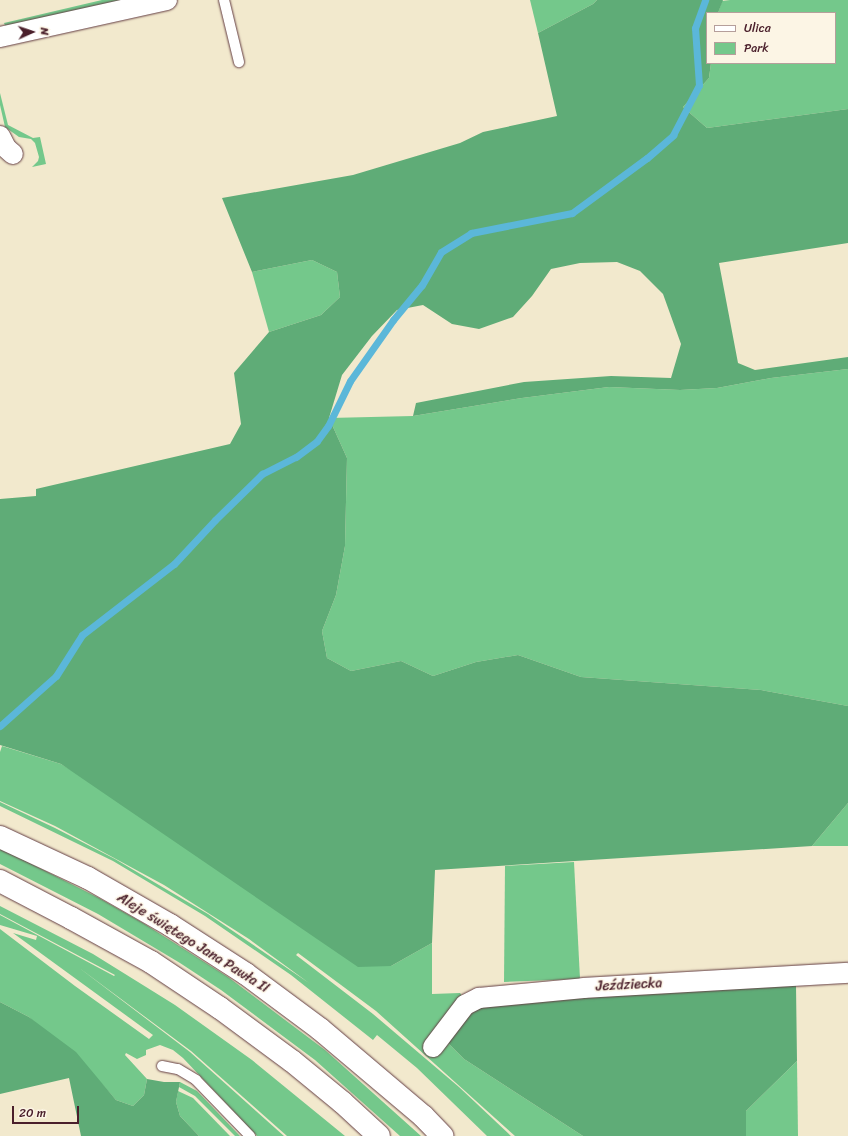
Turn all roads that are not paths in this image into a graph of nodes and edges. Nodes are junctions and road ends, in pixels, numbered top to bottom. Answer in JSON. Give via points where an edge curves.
{"nodes":[{"id":1,"x":167,"y":0,"type":"edge"},
{"id":2,"x":224,"y":0,"type":"edge"},
{"id":3,"x":0,"y":37,"type":"edge"},
{"id":4,"x":239,"y":62,"type":"dead end"},
{"id":5,"x":0,"y":136,"type":"edge"},
{"id":6,"x":13,"y":154,"type":"dead end"},
{"id":7,"x":0,"y":837,"type":"edge"},
{"id":8,"x":0,"y":881,"type":"edge"},
{"id":9,"x":848,"y":973,"type":"edge"},
{"id":10,"x":433,"y":1047,"type":"dead end"},
{"id":11,"x":162,"y":1066,"type":"dead end"},
{"id":12,"x":250,"y":1136,"type":"edge"},
{"id":13,"x":379,"y":1136,"type":"edge"},
{"id":14,"x":442,"y":1136,"type":"edge"}],
"edges":[{"from":1,"to":3,"type":"street"},
{"from":2,"to":4,"type":"lane"},
{"from":5,"to":6,"type":"street","via":[[6,148]]},
{"from":7,"to":14,"type":"highway","name":"Aleje świętego Jana Pawła II","via":[[88,878],[170,925],[246,974],[320,1029],[423,1116]]},
{"from":8,"to":13,"type":"highway","via":[[151,962],[220,1008],[292,1061]]},
{"from":9,"to":10,"type":"street","name":"Jeździecka","via":[[584,988],[479,998],[465,1005]]},
{"from":11,"to":12,"type":"lane","via":[[178,1069],[196,1080]]}]}
